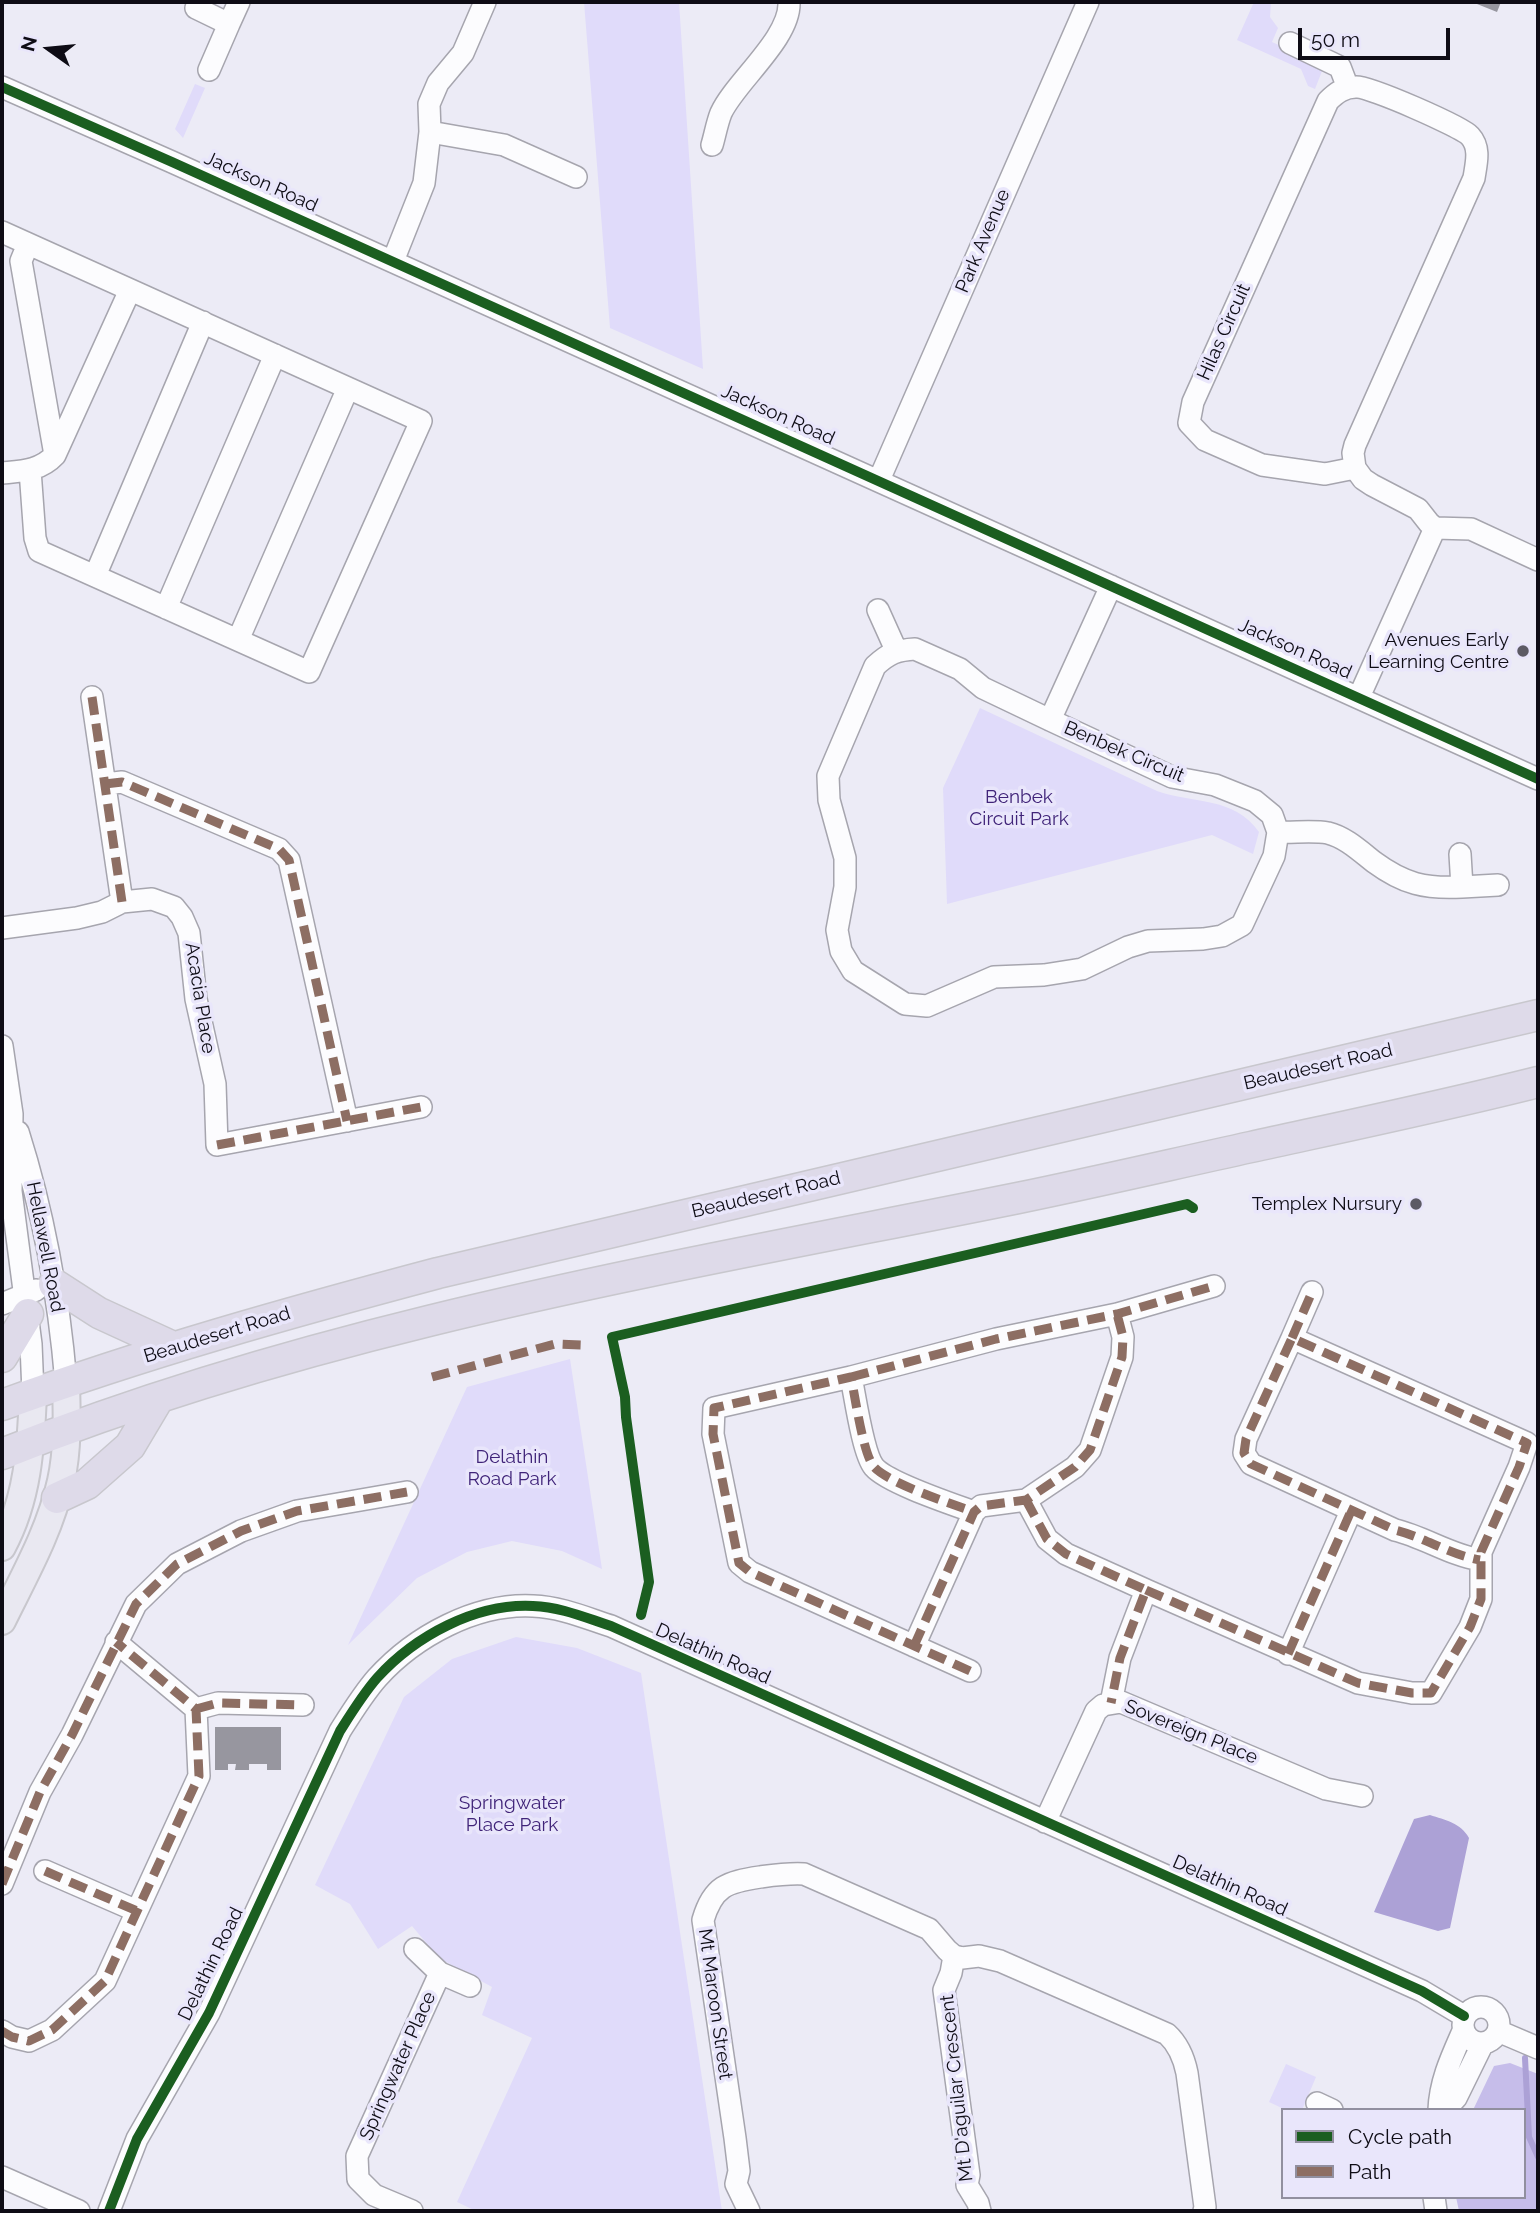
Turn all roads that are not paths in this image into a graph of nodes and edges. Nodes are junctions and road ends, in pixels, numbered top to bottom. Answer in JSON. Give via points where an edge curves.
{"nodes":[{"id":1,"x":239,"y":2,"type":"edge"},
{"id":2,"x":485,"y":2,"type":"edge"},
{"id":3,"x":789,"y":2,"type":"edge"},
{"id":4,"x":1088,"y":2,"type":"edge"},
{"id":5,"x":196,"y":8,"type":"dead end"},
{"id":6,"x":229,"y":24,"type":"junction"},
{"id":7,"x":1290,"y":43,"type":"dead end"},
{"id":8,"x":209,"y":70,"type":"dead end"},
{"id":9,"x":2,"y":87,"type":"edge"},
{"id":10,"x":1349,"y":88,"type":"junction"},
{"id":11,"x":430,"y":132,"type":"junction"},
{"id":12,"x":712,"y":145,"type":"dead end"},
{"id":13,"x":576,"y":177,"type":"dead end"},
{"id":14,"x":2,"y":232,"type":"edge"},
{"id":15,"x":28,"y":244,"type":"junction"},
{"id":16,"x":393,"y":261,"type":"junction"},
{"id":17,"x":130,"y":290,"type":"junction"},
{"id":18,"x":203,"y":323,"type":"junction"},
{"id":19,"x":275,"y":355,"type":"junction"},
{"id":20,"x":348,"y":388,"type":"junction"},
{"id":21,"x":55,"y":455,"type":"junction"},
{"id":22,"x":1355,"y":468,"type":"junction"},
{"id":23,"x":30,"y":470,"type":"junction"},
{"id":24,"x":2,"y":473,"type":"edge"},
{"id":25,"x":879,"y":480,"type":"junction"},
{"id":26,"x":1435,"y":528,"type":"junction"},
{"id":27,"x":1538,"y":560,"type":"edge"},
{"id":28,"x":95,"y":576,"type":"junction"},
{"id":29,"x":1111,"y":586,"type":"junction"},
{"id":30,"x":166,"y":608,"type":"junction"},
{"id":31,"x":878,"y":610,"type":"dead end"},
{"id":32,"x":238,"y":640,"type":"junction"},
{"id":33,"x":897,"y":650,"type":"junction"},
{"id":34,"x":92,"y":697,"type":"dead end"},
{"id":35,"x":1359,"y":697,"type":"junction"},
{"id":36,"x":1050,"y":720,"type":"junction"},
{"id":37,"x":1538,"y":779,"type":"edge"},
{"id":38,"x":105,"y":784,"type":"junction"},
{"id":39,"x":1278,"y":832,"type":"junction"},
{"id":40,"x":1460,"y":853,"type":"dead end"},
{"id":41,"x":1499,"y":885,"type":"dead end"},
{"id":42,"x":1462,"y":887,"type":"junction"},
{"id":43,"x":122,"y":902,"type":"junction"},
{"id":44,"x":2,"y":928,"type":"edge"},
{"id":45,"x":1538,"y":1015,"type":"edge"},
{"id":46,"x":2,"y":1046,"type":"edge"},
{"id":47,"x":1538,"y":1082,"type":"edge"},
{"id":48,"x":421,"y":1107,"type":"dead end"},
{"id":49,"x":12,"y":1114,"type":"junction"},
{"id":50,"x":347,"y":1121,"type":"junction"},
{"id":51,"x":54,"y":1284,"type":"junction"},
{"id":52,"x":1214,"y":1286,"type":"dead end"},
{"id":53,"x":1312,"y":1292,"type":"dead end"},
{"id":54,"x":18,"y":1304,"type":"edge"},
{"id":55,"x":1117,"y":1314,"type":"junction"},
{"id":56,"x":1292,"y":1338,"type":"junction"},
{"id":57,"x":173,"y":1347,"type":"junction"},
{"id":58,"x":2,"y":1357,"type":"edge"},
{"id":59,"x":851,"y":1377,"type":"junction"},
{"id":60,"x":66,"y":1383,"type":"junction"},
{"id":61,"x":33,"y":1393,"type":"junction"},
{"id":62,"x":158,"y":1399,"type":"junction"},
{"id":63,"x":2,"y":1405,"type":"edge"},
{"id":64,"x":67,"y":1429,"type":"junction"},
{"id":65,"x":31,"y":1442,"type":"junction"},
{"id":66,"x":2,"y":1454,"type":"edge"},
{"id":67,"x":407,"y":1492,"type":"dead end"},
{"id":68,"x":57,"y":1498,"type":"junction"},
{"id":69,"x":1027,"y":1500,"type":"junction"},
{"id":70,"x":1351,"y":1511,"type":"junction"},
{"id":71,"x":974,"y":1512,"type":"junction"},
{"id":72,"x":2,"y":1547,"type":"edge"},
{"id":73,"x":1480,"y":1560,"type":"junction"},
{"id":74,"x":1146,"y":1590,"type":"junction"},
{"id":75,"x":2,"y":1621,"type":"edge"},
{"id":76,"x":116,"y":1642,"type":"junction"},
{"id":77,"x":914,"y":1646,"type":"junction"},
{"id":78,"x":1288,"y":1654,"type":"junction"},
{"id":79,"x":970,"y":1671,"type":"dead end"},
{"id":80,"x":1111,"y":1703,"type":"junction"},
{"id":81,"x":303,"y":1705,"type":"dead end"},
{"id":82,"x":196,"y":1709,"type":"junction"},
{"id":83,"x":1362,"y":1796,"type":"dead end"},
{"id":84,"x":1045,"y":1822,"type":"junction"},
{"id":85,"x":45,"y":1871,"type":"dead end"},
{"id":86,"x":2,"y":1884,"type":"edge"},
{"id":87,"x":137,"y":1911,"type":"junction"},
{"id":88,"x":415,"y":1949,"type":"dead end"},
{"id":89,"x":954,"y":1956,"type":"junction"},
{"id":90,"x":440,"y":1973,"type":"junction"},
{"id":91,"x":470,"y":1986,"type":"dead end"},
{"id":92,"x":1464,"y":2023,"type":"junction"},
{"id":93,"x":2,"y":2031,"type":"edge"},
{"id":94,"x":1490,"y":2037,"type":"junction"},
{"id":95,"x":1538,"y":2048,"type":"edge"},
{"id":96,"x":1439,"y":2108,"type":"edge"},
{"id":97,"x":1447,"y":2108,"type":"edge"},
{"id":98,"x":2,"y":2177,"type":"edge"},
{"id":99,"x":79,"y":2211,"type":"edge"},
{"id":100,"x":109,"y":2211,"type":"edge"},
{"id":101,"x":412,"y":2211,"type":"edge"},
{"id":102,"x":749,"y":2211,"type":"edge"},
{"id":103,"x":980,"y":2211,"type":"edge"},
{"id":104,"x":1204,"y":2211,"type":"edge"}],
"edges":[{"from":1,"to":6,"type":"street"},
{"from":2,"to":11,"type":"street","via":[[463,53],[438,83],[429,104]]},
{"from":3,"to":12,"type":"street","via":[[770,47],[721,112]]},
{"from":4,"to":25,"type":"street","name":"Park Avenue"},
{"from":5,"to":6,"type":"street"},
{"from":6,"to":8,"type":"street"},
{"from":7,"to":10,"type":"street","via":[[1340,67]]},
{"from":9,"to":16,"type":"street","name":"Jackson Road"},
{"from":10,"to":22,"type":"street","via":[[1379,93],[1470,135],[1478,150],[1474,178],[1355,445]]},
{"from":10,"to":22,"type":"street","name":"Hilas Circuit","via":[[1328,101],[1193,402],[1189,423],[1205,440],[1262,465],[1325,474]]},
{"from":11,"to":13,"type":"street","via":[[504,145]]},
{"from":11,"to":16,"type":"street","via":[[424,183]]},
{"from":14,"to":15,"type":"street"},
{"from":15,"to":17,"type":"street"},
{"from":15,"to":21,"type":"street","via":[[21,261]]},
{"from":16,"to":25,"type":"street","name":"Jackson Road"},
{"from":17,"to":18,"type":"street"},
{"from":17,"to":21,"type":"street"},
{"from":18,"to":19,"type":"street"},
{"from":18,"to":28,"type":"street"},
{"from":19,"to":20,"type":"street"},
{"from":19,"to":30,"type":"street"},
{"from":20,"to":32,"type":"street"},
{"from":20,"to":32,"type":"street","via":[[421,421],[309,672]]},
{"from":21,"to":23,"type":"street"},
{"from":22,"to":26,"type":"street","via":[[1372,485],[1418,509]]},
{"from":23,"to":24,"type":"street"},
{"from":23,"to":28,"type":"street","via":[[34,538],[39,551]]},
{"from":25,"to":29,"type":"street","name":"Jackson Road"},
{"from":26,"to":27,"type":"street","via":[[1471,529]]},
{"from":26,"to":35,"type":"street"},
{"from":28,"to":30,"type":"street"},
{"from":29,"to":35,"type":"street","name":"Jackson Road"},
{"from":29,"to":36,"type":"street","name":"Benbek Circuit"},
{"from":30,"to":32,"type":"street"},
{"from":31,"to":33,"type":"street"},
{"from":33,"to":36,"type":"street","name":"Benbek Circuit","via":[[915,649],[960,669],[983,688]]},
{"from":33,"to":39,"type":"street","via":[[875,666],[828,776],[829,800],[845,858],[837,930],[841,951],[853,971],[905,1004],[928,1006],[994,977],[1082,969],[1148,941],[1222,936],[1242,925],[1274,856]]},
{"from":34,"to":38,"type":"street"},
{"from":35,"to":37,"type":"street","name":"Jackson Road"},
{"from":36,"to":39,"type":"street","name":"Benbek Circuit","via":[[1172,777],[1214,785],[1255,801],[1272,815]]},
{"from":38,"to":43,"type":"street"},
{"from":38,"to":50,"type":"street","via":[[122,782],[279,849],[289,860]]},
{"from":39,"to":42,"type":"street","via":[[1328,833],[1410,884]]},
{"from":40,"to":42,"type":"street"},
{"from":41,"to":42,"type":"street"},
{"from":43,"to":44,"type":"street","name":"Acacia Place","via":[[77,918]]},
{"from":43,"to":50,"type":"street","name":"Acacia Place","via":[[152,899],[174,907],[183,917],[215,1084],[217,1145]]},
{"from":45,"to":57,"type":"highway","name":"Beaudesert Road","via":[[478,1263]]},
{"from":46,"to":49,"type":"street","name":"Hellawell Road"},
{"from":47,"to":62,"type":"highway","via":[[1020,1197],[486,1306],[255,1367]]},
{"from":48,"to":50,"type":"street"},
{"from":49,"to":51,"type":"street","name":"Hellawell Road","via":[[36,1191]]},
{"from":49,"to":54,"type":"street","name":"Hellawell Road"},
{"from":51,"to":54,"type":"street"},
{"from":51,"to":57,"type":"highway","via":[[99,1313]]},
{"from":51,"to":60,"type":"street","name":"Hellawell Road"},
{"from":52,"to":55,"type":"street"},
{"from":53,"to":56,"type":"street"},
{"from":54,"to":58,"type":"highway"},
{"from":54,"to":61,"type":"street","name":"Hellawell Road"},
{"from":55,"to":59,"type":"street","via":[[996,1339]]},
{"from":55,"to":69,"type":"street","via":[[1122,1357],[1090,1450]]},
{"from":56,"to":70,"type":"street","via":[[1246,1439],[1244,1453],[1251,1464]]},
{"from":56,"to":73,"type":"street","via":[[1527,1443]]},
{"from":57,"to":60,"type":"highway","name":"Beaudesert Road"},
{"from":59,"to":71,"type":"street","via":[[874,1466],[887,1476]]},
{"from":59,"to":77,"type":"street","via":[[714,1408],[713,1434],[734,1548],[739,1563],[750,1572]]},
{"from":60,"to":61,"type":"highway","name":"Beaudesert Road"},
{"from":60,"to":64,"type":"main road"},
{"from":61,"to":63,"type":"highway","name":"Beaudesert Road"},
{"from":61,"to":65,"type":"main road"},
{"from":62,"to":64,"type":"highway"},
{"from":62,"to":68,"type":"highway","via":[[130,1446],[88,1484]]},
{"from":64,"to":65,"type":"highway"},
{"from":64,"to":68,"type":"main road"},
{"from":65,"to":66,"type":"highway"},
{"from":65,"to":72,"type":"main road","via":[[20,1505]]},
{"from":67,"to":76,"type":"street","via":[[297,1511],[209,1547],[177,1564],[136,1604]]},
{"from":68,"to":75,"type":"main road"},
{"from":69,"to":71,"type":"street","via":[[982,1506]]},
{"from":69,"to":74,"type":"street","via":[[1047,1539],[1066,1554]]},
{"from":70,"to":73,"type":"street"},
{"from":70,"to":78,"type":"street"},
{"from":71,"to":77,"type":"street"},
{"from":73,"to":78,"type":"street","via":[[1481,1599],[1431,1693],[1358,1683]]},
{"from":74,"to":78,"type":"street"},
{"from":74,"to":80,"type":"street","via":[[1120,1658]]},
{"from":76,"to":82,"type":"street"},
{"from":76,"to":86,"type":"street","via":[[40,1792]]},
{"from":77,"to":79,"type":"street"},
{"from":80,"to":83,"type":"street","name":"Sovereign Place","via":[[1131,1705],[1326,1789]]},
{"from":80,"to":84,"type":"street","name":"Sovereign Place","via":[[1096,1711]]},
{"from":81,"to":82,"type":"street","via":[[218,1703]]},
{"from":82,"to":87,"type":"street","via":[[200,1776]]},
{"from":84,"to":92,"type":"street","name":"Delathin Road","via":[[1422,1992]]},
{"from":84,"to":100,"type":"street","name":"Delathin Road","via":[[611,1626],[564,1610],[532,1606],[467,1616],[406,1650],[378,1677],[340,1731],[209,2013],[136,2140]]},
{"from":85,"to":87,"type":"street"},
{"from":87,"to":93,"type":"street","via":[[105,1982],[52,2029],[29,2041]]},
{"from":88,"to":90,"type":"street","name":"Springwater Place"},
{"from":89,"to":102,"type":"street","name":"Mt Maroon Street","via":[[929,1929],[804,1874],[736,1881],[715,1893],[703,1920],[736,2149],[736,2184]]},
{"from":89,"to":103,"type":"street","name":"Mt D'aguilar Crescent","via":[[944,1990],[967,2185]]},
{"from":89,"to":104,"type":"street","via":[[1000,1961],[1174,2041],[1187,2073]]},
{"from":90,"to":91,"type":"street","name":"Springwater Place"},
{"from":90,"to":101,"type":"street","name":"Springwater Place","via":[[357,2156],[358,2179],[374,2195]]},
{"from":92,"to":94,"type":"street","via":[[1473,2041]]},
{"from":92,"to":94,"type":"street","via":[[1476,2007],[1486,2007],[1497,2016]]},
{"from":92,"to":96,"type":"street","via":[[1447,2068]]},
{"from":94,"to":95,"type":"street"},
{"from":94,"to":97,"type":"street"},
{"from":98,"to":99,"type":"street"}]}
